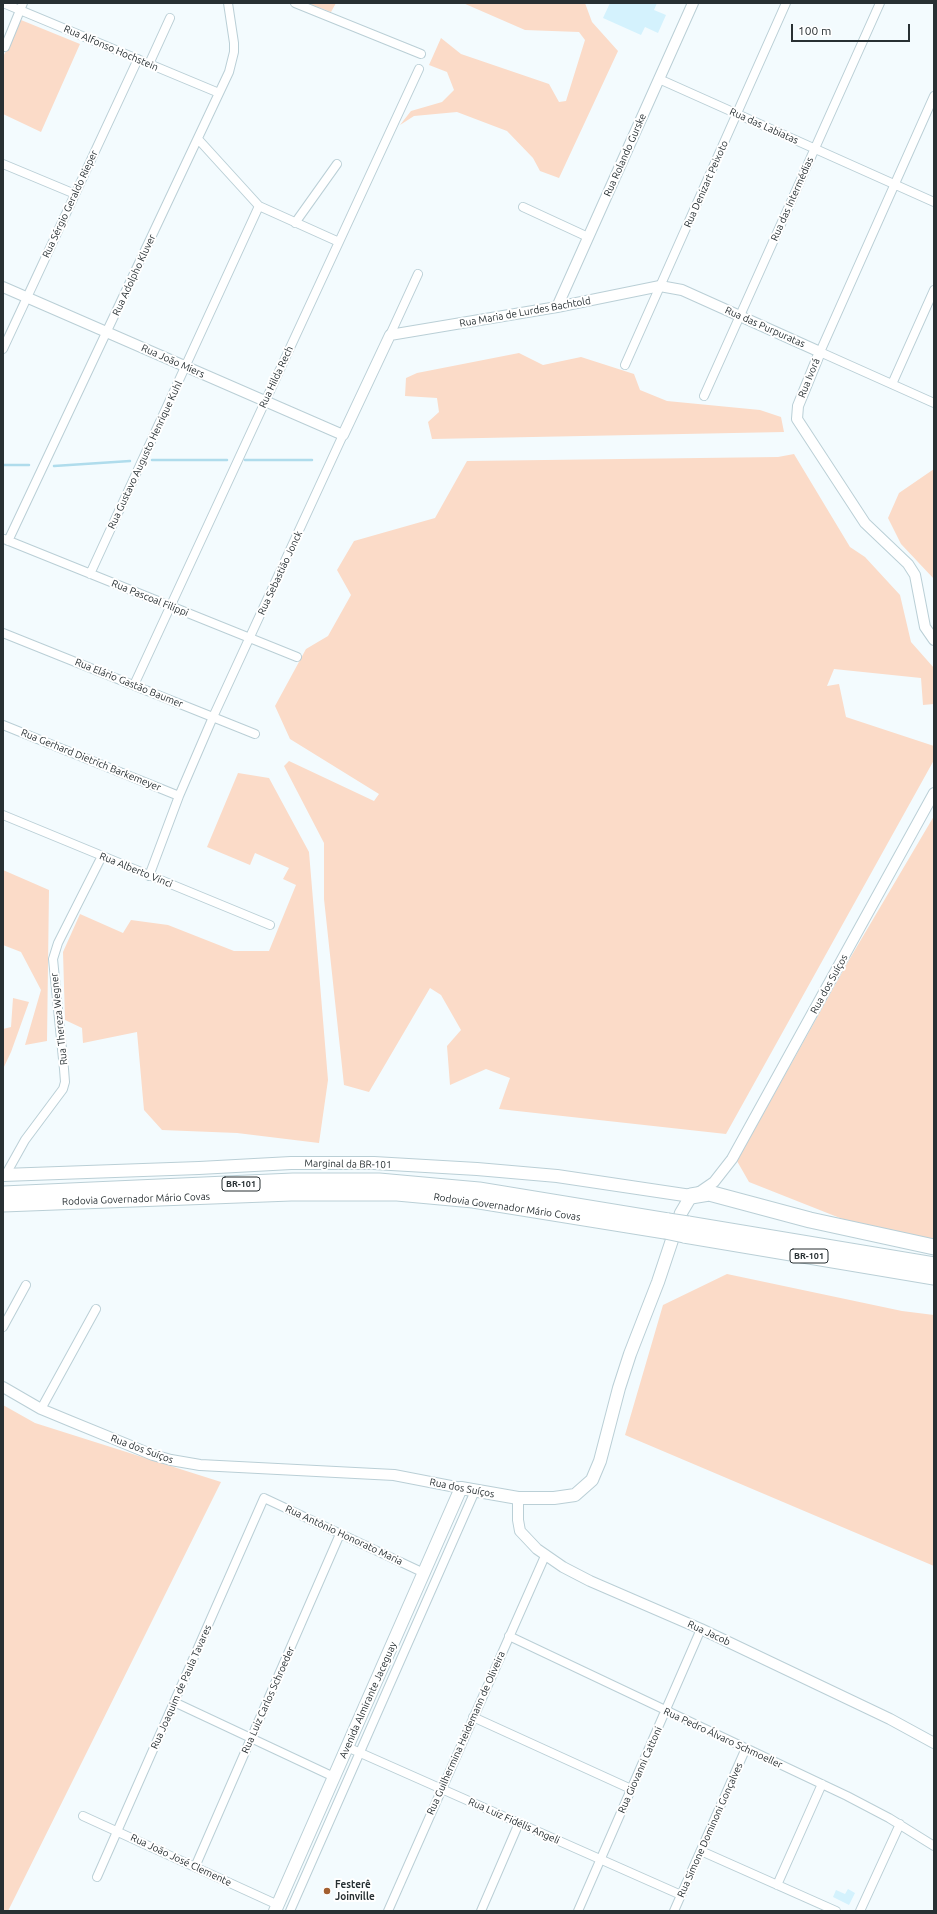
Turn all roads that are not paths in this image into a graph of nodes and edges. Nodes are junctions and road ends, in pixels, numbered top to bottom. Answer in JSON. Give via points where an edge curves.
{"nodes":[{"id":1,"x":3,"y":3,"type":"edge"},
{"id":2,"x":228,"y":3,"type":"edge"},
{"id":3,"x":295,"y":3,"type":"edge"},
{"id":4,"x":693,"y":3,"type":"edge"},
{"id":5,"x":786,"y":3,"type":"edge"},
{"id":6,"x":880,"y":3,"type":"edge"},
{"id":7,"x":22,"y":7,"type":"edge"},
{"id":8,"x":170,"y":18,"type":"dead end"},
{"id":9,"x":5,"y":47,"type":"dead end"},
{"id":10,"x":420,"y":54,"type":"dead end"},
{"id":11,"x":138,"y":59,"type":"junction"},
{"id":12,"x":149,"y":64,"type":"junction"},
{"id":13,"x":419,"y":69,"type":"dead end"},
{"id":14,"x":659,"y":79,"type":"junction"},
{"id":15,"x":219,"y":93,"type":"junction"},
{"id":16,"x":934,"y":96,"type":"edge"},
{"id":17,"x":737,"y":114,"type":"junction"},
{"id":18,"x":198,"y":139,"type":"junction"},
{"id":19,"x":815,"y":149,"type":"junction"},
{"id":20,"x":3,"y":164,"type":"edge"},
{"id":21,"x":337,"y":164,"type":"dead end"},
{"id":22,"x":894,"y":184,"type":"junction"},
{"id":23,"x":75,"y":194,"type":"junction"},
{"id":24,"x":934,"y":202,"type":"edge"},
{"id":25,"x":259,"y":206,"type":"junction"},
{"id":26,"x":523,"y":207,"type":"dead end"},
{"id":27,"x":296,"y":222,"type":"junction"},
{"id":28,"x":588,"y":237,"type":"junction"},
{"id":29,"x":339,"y":242,"type":"junction"},
{"id":30,"x":418,"y":274,"type":"dead end"},
{"id":31,"x":3,"y":286,"type":"edge"},
{"id":32,"x":660,"y":286,"type":"junction"},
{"id":33,"x":934,"y":290,"type":"edge"},
{"id":34,"x":27,"y":297,"type":"junction"},
{"id":35,"x":557,"y":307,"type":"junction"},
{"id":36,"x":740,"y":316,"type":"junction"},
{"id":37,"x":107,"y":332,"type":"junction"},
{"id":38,"x":390,"y":335,"type":"junction"},
{"id":39,"x":3,"y":349,"type":"edge"},
{"id":40,"x":820,"y":352,"type":"junction"},
{"id":41,"x":625,"y":365,"type":"dead end"},
{"id":42,"x":186,"y":366,"type":"junction"},
{"id":43,"x":892,"y":384,"type":"junction"},
{"id":44,"x":704,"y":396,"type":"dead end"},
{"id":45,"x":265,"y":401,"type":"junction"},
{"id":46,"x":934,"y":403,"type":"edge"},
{"id":47,"x":343,"y":435,"type":"junction"},
{"id":48,"x":6,"y":540,"type":"edge"},
{"id":49,"x":90,"y":574,"type":"junction"},
{"id":50,"x":170,"y":606,"type":"junction"},
{"id":51,"x":3,"y":632,"type":"edge"},
{"id":52,"x":250,"y":638,"type":"junction"},
{"id":53,"x":934,"y":640,"type":"edge"},
{"id":54,"x":297,"y":657,"type":"dead end"},
{"id":55,"x":134,"y":685,"type":"junction"},
{"id":56,"x":213,"y":717,"type":"junction"},
{"id":57,"x":3,"y":725,"type":"edge"},
{"id":58,"x":255,"y":734,"type":"dead end"},
{"id":59,"x":934,"y":793,"type":"edge"},
{"id":60,"x":179,"y":796,"type":"junction"},
{"id":61,"x":3,"y":815,"type":"edge"},
{"id":62,"x":102,"y":856,"type":"junction"},
{"id":63,"x":149,"y":876,"type":"junction"},
{"id":64,"x":270,"y":926,"type":"dead end"},
{"id":65,"x":722,"y":1174,"type":"junction"},
{"id":66,"x":4,"y":1175,"type":"edge"},
{"id":67,"x":3,"y":1194,"type":"edge"},
{"id":68,"x":691,"y":1196,"type":"junction"},
{"id":69,"x":726,"y":1197,"type":"junction"},
{"id":70,"x":3,"y":1204,"type":"edge"},
{"id":71,"x":667,"y":1226,"type":"junction"},
{"id":72,"x":686,"y":1229,"type":"junction"},
{"id":73,"x":934,"y":1247,"type":"edge"},
{"id":74,"x":934,"y":1265,"type":"edge"},
{"id":75,"x":934,"y":1277,"type":"edge"},
{"id":76,"x":26,"y":1285,"type":"dead end"},
{"id":77,"x":96,"y":1309,"type":"dead end"},
{"id":78,"x":3,"y":1327,"type":"edge"},
{"id":79,"x":3,"y":1387,"type":"edge"},
{"id":80,"x":42,"y":1409,"type":"junction"},
{"id":81,"x":461,"y":1488,"type":"junction"},
{"id":82,"x":475,"y":1491,"type":"junction"},
{"id":83,"x":264,"y":1498,"type":"joint"},
{"id":84,"x":518,"y":1498,"type":"junction"},
{"id":85,"x":340,"y":1534,"type":"junction"},
{"id":86,"x":545,"y":1556,"type":"junction"},
{"id":87,"x":424,"y":1572,"type":"junction"},
{"id":88,"x":701,"y":1629,"type":"junction"},
{"id":89,"x":509,"y":1636,"type":"junction"},
{"id":90,"x":174,"y":1702,"type":"junction"},
{"id":91,"x":666,"y":1710,"type":"junction"},
{"id":92,"x":473,"y":1717,"type":"junction"},
{"id":93,"x":251,"y":1738,"type":"junction"},
{"id":94,"x":934,"y":1743,"type":"edge"},
{"id":95,"x":347,"y":1747,"type":"junction"},
{"id":96,"x":746,"y":1748,"type":"junction"},
{"id":97,"x":360,"y":1753,"type":"junction"},
{"id":98,"x":334,"y":1777,"type":"junction"},
{"id":99,"x":822,"y":1784,"type":"junction"},
{"id":100,"x":442,"y":1789,"type":"junction"},
{"id":101,"x":631,"y":1789,"type":"junction"},
{"id":102,"x":83,"y":1816,"type":"dead end"},
{"id":103,"x":519,"y":1823,"type":"junction"},
{"id":104,"x":900,"y":1824,"type":"junction"},
{"id":105,"x":117,"y":1832,"type":"junction"},
{"id":106,"x":934,"y":1846,"type":"edge"},
{"id":107,"x":701,"y":1851,"type":"junction"},
{"id":108,"x":600,"y":1859,"type":"junction"},
{"id":109,"x":195,"y":1867,"type":"junction"},
{"id":110,"x":97,"y":1877,"type":"dead end"},
{"id":111,"x":777,"y":1885,"type":"junction"},
{"id":112,"x":681,"y":1895,"type":"junction"},
{"id":113,"x":277,"y":1908,"type":"edge"},
{"id":114,"x":291,"y":1911,"type":"edge"},
{"id":115,"x":388,"y":1911,"type":"edge"},
{"id":116,"x":481,"y":1911,"type":"edge"},
{"id":117,"x":578,"y":1911,"type":"edge"},
{"id":118,"x":674,"y":1911,"type":"edge"},
{"id":119,"x":836,"y":1911,"type":"edge"},
{"id":120,"x":860,"y":1911,"type":"edge"}],
"edges":[{"from":1,"to":7,"type":"street","name":"Rua Alfonso Hochstein"},
{"from":2,"to":15,"type":"street","name":"Rua Adolpho Kluver","via":[[234,52],[229,72]]},
{"from":3,"to":10,"type":"street"},
{"from":4,"to":14,"type":"street","name":"Rua Rolando Gurske"},
{"from":5,"to":17,"type":"street","name":"Rua Denizart Peixoto"},
{"from":6,"to":19,"type":"street","name":"Rua das Intermédias"},
{"from":7,"to":9,"type":"street"},
{"from":7,"to":11,"type":"street","name":"Rua Alfonso Hochstein"},
{"from":8,"to":12,"type":"street"},
{"from":11,"to":12,"type":"street","name":"Rua Alfonso Hochstein"},
{"from":11,"to":23,"type":"street","name":"Rua Sérgio Geraldo Rieper"},
{"from":12,"to":15,"type":"street","name":"Rua Alfonso Hochstein"},
{"from":13,"to":29,"type":"street","name":"Rua Hilda Rech"},
{"from":14,"to":17,"type":"street","name":"Rua das Labiatas"},
{"from":14,"to":28,"type":"street","name":"Rua Rolando Gurske"},
{"from":15,"to":18,"type":"street","name":"Rua Adolpho Kluver"},
{"from":16,"to":22,"type":"street","name":"Rua Ivorá"},
{"from":17,"to":19,"type":"street","name":"Rua das Labiatas"},
{"from":17,"to":32,"type":"street","name":"Rua Denizart Peixoto"},
{"from":18,"to":25,"type":"street"},
{"from":18,"to":37,"type":"street","name":"Rua Adolpho Kluver"},
{"from":19,"to":22,"type":"street","name":"Rua das Labiatas"},
{"from":19,"to":36,"type":"street","name":"Rua das Intermédias"},
{"from":20,"to":23,"type":"street"},
{"from":21,"to":27,"type":"street"},
{"from":22,"to":24,"type":"street","name":"Rua das Labiatas"},
{"from":22,"to":40,"type":"street","name":"Rua Ivorá"},
{"from":23,"to":34,"type":"street","name":"Rua Sérgio Geraldo Rieper"},
{"from":25,"to":27,"type":"street"},
{"from":25,"to":42,"type":"street","name":"Rua Gustavo Augusto Henrique Kuhl"},
{"from":26,"to":28,"type":"street"},
{"from":27,"to":29,"type":"street"},
{"from":28,"to":35,"type":"street","name":"Rua Rolando Gurske"},
{"from":29,"to":45,"type":"street","name":"Rua Hilda Rech"},
{"from":30,"to":38,"type":"street","name":"Rua Sebastião Jonck"},
{"from":31,"to":34,"type":"street","name":"Rua João Miers"},
{"from":32,"to":35,"type":"street","name":"Rua Maria de Lurdes Bachtold"},
{"from":32,"to":36,"type":"street","name":"Rua das Purpuratas","via":[[682,290]]},
{"from":32,"to":41,"type":"street","name":"Rua Denizart Peixoto"},
{"from":33,"to":43,"type":"street"},
{"from":34,"to":37,"type":"street","name":"Rua João Miers"},
{"from":34,"to":39,"type":"street","name":"Rua Sérgio Geraldo Rieper"},
{"from":35,"to":38,"type":"street","name":"Rua Maria de Lurdes Bachtold"},
{"from":36,"to":40,"type":"street","name":"Rua das Purpuratas"},
{"from":36,"to":44,"type":"street","name":"Rua das Intermédias"},
{"from":37,"to":42,"type":"street","name":"Rua João Miers"},
{"from":37,"to":48,"type":"street","name":"Rua Adolpho Kluver"},
{"from":38,"to":47,"type":"street","name":"Rua Sebastião Jonck"},
{"from":40,"to":43,"type":"street","name":"Rua das Purpuratas"},
{"from":40,"to":53,"type":"street","name":"Rua Ivorá","via":[[798,406],[797,419],[866,523],[908,564],[915,575],[925,627]]},
{"from":42,"to":45,"type":"street","name":"Rua João Miers"},
{"from":42,"to":49,"type":"street","name":"Rua Gustavo Augusto Henrique Kuhl"},
{"from":43,"to":46,"type":"street","name":"Rua das Purpuratas"},
{"from":45,"to":47,"type":"street","name":"Rua João Miers"},
{"from":45,"to":50,"type":"street","name":"Rua Hilda Rech"},
{"from":47,"to":52,"type":"street","name":"Rua Sebastião Jonck"},
{"from":48,"to":49,"type":"street","name":"Rua Pascoal Filippi"},
{"from":49,"to":50,"type":"street","name":"Rua Pascoal Filippi"},
{"from":50,"to":52,"type":"street","name":"Rua Pascoal Filippi"},
{"from":50,"to":55,"type":"street","name":"Rua Hilda Rech"},
{"from":51,"to":55,"type":"street","name":"Rua Elário Gastão Baumer"},
{"from":52,"to":54,"type":"street","name":"Rua Pascoal Filippi"},
{"from":52,"to":56,"type":"street","name":"Rua Sebastião Jonck"},
{"from":55,"to":56,"type":"street","name":"Rua Elário Gastão Baumer"},
{"from":56,"to":58,"type":"street","name":"Rua Elário Gastão Baumer"},
{"from":56,"to":60,"type":"street","name":"Rua Sebastião Jonck"},
{"from":57,"to":60,"type":"street","name":"Rua Gerhard Dietrich Barkemeyer"},
{"from":59,"to":65,"type":"street","name":"Rua dos Suíços"},
{"from":60,"to":63,"type":"street","name":"Rua Sebastião Jonck"},
{"from":61,"to":62,"type":"street","name":"Rua Alberto Vinci"},
{"from":62,"to":63,"type":"street","name":"Rua Alberto Vinci"},
{"from":62,"to":66,"type":"street","name":"Rua Thereza Wegner","via":[[58,943],[53,959],[65,1082],[63,1089],[25,1140]]},
{"from":63,"to":64,"type":"street","name":"Rua Alberto Vinci"},
{"from":65,"to":68,"type":"street","name":"Rua dos Suíços","via":[[708,1187]]},
{"from":65,"to":69,"type":"street"},
{"from":66,"to":68,"type":"main road","name":"Marginal da BR-101","via":[[297,1163],[374,1163],[557,1176]]},
{"from":67,"to":71,"type":"highway","name":"Rodovia Governador Mário Covas","number":"BR-101","via":[[293,1181],[379,1182],[479,1190]]},
{"from":68,"to":69,"type":"highway","via":[[709,1193]]},
{"from":68,"to":84,"type":"main road","name":"Rua dos Suíços","via":[[680,1213],[658,1282],[630,1354],[600,1462],[592,1480],[581,1491],[567,1497]]},
{"from":69,"to":73,"type":"highway","via":[[810,1220]]},
{"from":70,"to":71,"type":"highway","name":"Rodovia Governador Mário Covas","number":"BR-101","via":[[291,1193],[389,1193],[473,1200]]},
{"from":71,"to":72,"type":"highway","name":"Rodovia Governador Mário Covas","number":"BR-101","bridge":true},
{"from":72,"to":74,"type":"highway","name":"Rodovia Governador Mário Covas","number":"BR-101"},
{"from":72,"to":75,"type":"highway","name":"Rodovia Governador Mário Covas","number":"BR-101"},
{"from":76,"to":78,"type":"street"},
{"from":77,"to":80,"type":"street"},
{"from":79,"to":80,"type":"street","name":"Rua dos Suíços"},
{"from":80,"to":81,"type":"street","name":"Rua dos Suíços","via":[[153,1455],[186,1463],[394,1475]]},
{"from":81,"to":82,"type":"main road","name":"Rua dos Suíços"},
{"from":81,"to":87,"type":"main road","name":"Avenida Almirante Jaceguay"},
{"from":82,"to":84,"type":"main road","name":"Rua dos Suíços"},
{"from":82,"to":97,"type":"street","name":"Avenida Almirante Jaceguay"},
{"from":83,"to":85,"type":"street","name":"Rua Antônio Honorato Maria"},
{"from":83,"to":90,"type":"street","name":"Rua Joaquim de Paula Tavares"},
{"from":84,"to":86,"type":"street","name":"Rua Jacob","via":[[520,1531]]},
{"from":85,"to":87,"type":"street","name":"Rua Antônio Honorato Maria"},
{"from":85,"to":93,"type":"street","name":"Rua Luiz Carlos Schroeder"},
{"from":86,"to":88,"type":"street","name":"Rua Jacob","via":[[590,1581]]},
{"from":86,"to":89,"type":"street","name":"Rua Guilhermina Heidemann de Oliveira"},
{"from":87,"to":95,"type":"main road","name":"Avenida Almirante Jaceguay"},
{"from":88,"to":91,"type":"street","name":"Rua Giovanni Cattoni"},
{"from":88,"to":94,"type":"street","name":"Rua Jacob","via":[[890,1719]]},
{"from":89,"to":91,"type":"street","name":"Rua Pedro Álvaro Schmoeller"},
{"from":89,"to":92,"type":"street","name":"Rua Guilhermina Heidemann de Oliveira"},
{"from":90,"to":93,"type":"street"},
{"from":90,"to":105,"type":"street","name":"Rua Joaquim de Paula Tavares"},
{"from":91,"to":96,"type":"street","name":"Rua Pedro Álvaro Schmoeller"},
{"from":91,"to":101,"type":"street","name":"Rua Giovanni Cattoni"},
{"from":92,"to":100,"type":"street","name":"Rua Guilhermina Heidemann de Oliveira"},
{"from":92,"to":101,"type":"street"},
{"from":93,"to":98,"type":"street"},
{"from":93,"to":109,"type":"street","name":"Rua Luiz Carlos Schroeder"},
{"from":95,"to":97,"type":"street","name":"Rua Luiz Fidélis Angeli"},
{"from":95,"to":98,"type":"main road","name":"Avenida Almirante Jaceguay"},
{"from":96,"to":99,"type":"street","name":"Rua Pedro Álvaro Schmoeller"},
{"from":96,"to":107,"type":"street","name":"Rua Simone Dominoni Gonçalves"},
{"from":97,"to":100,"type":"street","name":"Rua Luiz Fidélis Angeli"},
{"from":97,"to":114,"type":"street","name":"Avenida Almirante Jaceguay"},
{"from":98,"to":113,"type":"main road","name":"Avenida Almirante Jaceguay"},
{"from":99,"to":104,"type":"street","name":"Rua Pedro Álvaro Schmoeller"},
{"from":99,"to":111,"type":"street"},
{"from":100,"to":103,"type":"street","name":"Rua Luiz Fidélis Angeli"},
{"from":100,"to":115,"type":"street","name":"Rua Guilhermina Heidemann de Oliveira"},
{"from":101,"to":108,"type":"street","name":"Rua Giovanni Cattoni"},
{"from":102,"to":105,"type":"street","name":"Rua João José Clemente"},
{"from":103,"to":108,"type":"street","name":"Rua Luiz Fidélis Angeli"},
{"from":103,"to":116,"type":"street"},
{"from":104,"to":106,"type":"street","name":"Rua Pedro Álvaro Schmoeller"},
{"from":104,"to":120,"type":"street"},
{"from":105,"to":109,"type":"street","name":"Rua João José Clemente"},
{"from":105,"to":110,"type":"street","name":"Rua Joaquim de Paula Tavares"},
{"from":107,"to":111,"type":"street"},
{"from":107,"to":112,"type":"street","name":"Rua Simone Dominoni Gonçalves"},
{"from":108,"to":112,"type":"street","name":"Rua Luiz Fidélis Angeli"},
{"from":108,"to":117,"type":"street","name":"Rua Giovanni Cattoni"},
{"from":109,"to":113,"type":"street","name":"Rua João José Clemente"},
{"from":111,"to":119,"type":"street"},
{"from":112,"to":118,"type":"street","name":"Rua Simone Dominoni Gonçalves"}]}
